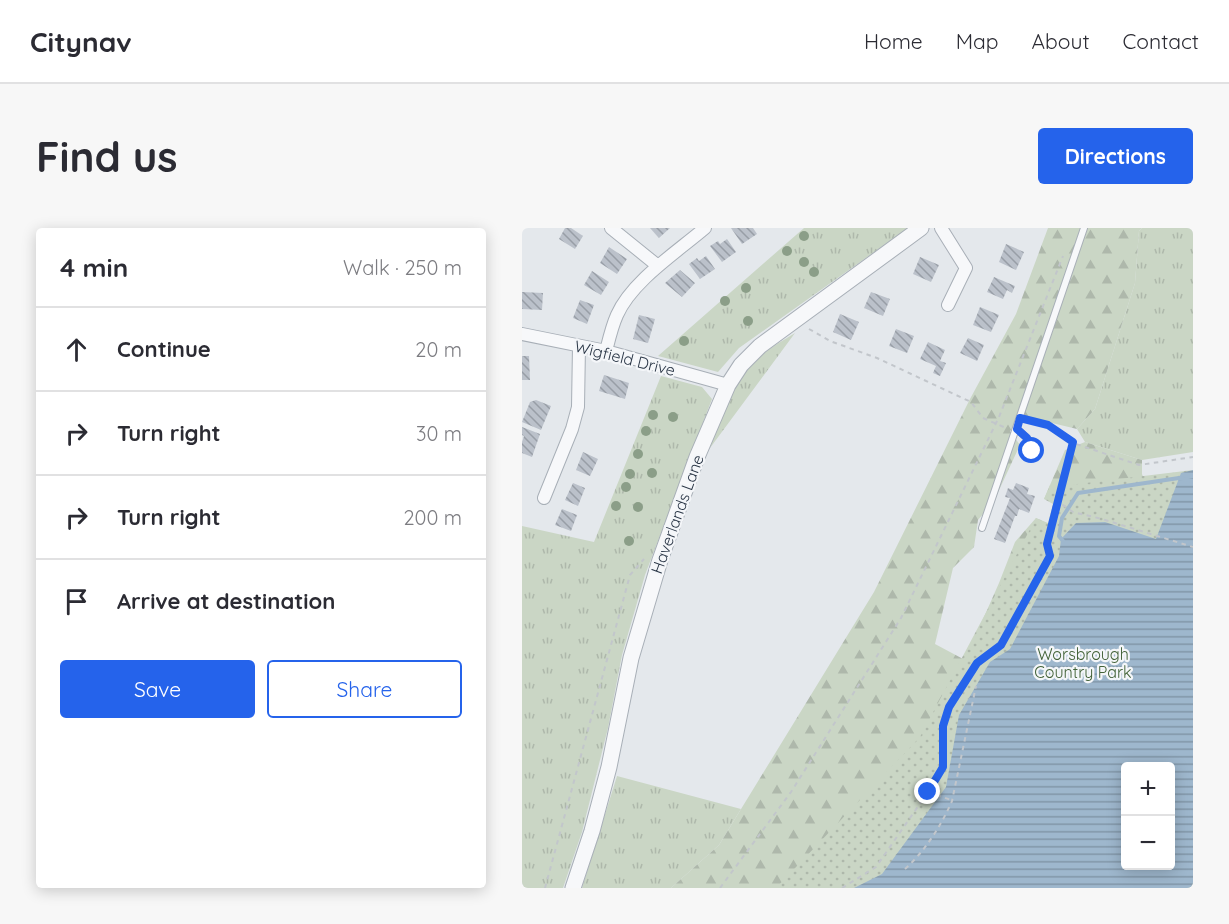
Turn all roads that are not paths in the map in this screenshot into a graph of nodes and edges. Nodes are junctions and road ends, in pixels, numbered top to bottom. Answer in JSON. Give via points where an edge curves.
{"nodes":[{"id":1,"x":611,"y":228,"type":"edge"},
{"id":2,"x":705,"y":228,"type":"edge"},
{"id":3,"x":921,"y":228,"type":"edge"},
{"id":4,"x":941,"y":228,"type":"edge"},
{"id":5,"x":1084,"y":228,"type":"edge"},
{"id":6,"x":658,"y":266,"type":"junction"},
{"id":7,"x":948,"y":305,"type":"dead end"},
{"id":8,"x":522,"y":334,"type":"edge"},
{"id":9,"x":579,"y":346,"type":"junction"},
{"id":10,"x":606,"y":351,"type":"junction"},
{"id":11,"x":728,"y":385,"type":"junction"},
{"id":12,"x":1017,"y":429,"type":"junction"},
{"id":13,"x":1032,"y":451,"type":"dead end"},
{"id":14,"x":544,"y":498,"type":"dead end"},
{"id":15,"x":982,"y":528,"type":"dead end"},
{"id":16,"x":573,"y":888,"type":"edge"}],
"edges":[{"from":1,"to":6,"type":"street"},
{"from":2,"to":6,"type":"street"},
{"from":3,"to":11,"type":"street","name":"Haverlands Lane","via":[[760,346]]},
{"from":4,"to":7,"type":"street","via":[[966,268]]},
{"from":5,"to":12,"type":"lane"},
{"from":6,"to":10,"type":"street","via":[[617,315]]},
{"from":8,"to":9,"type":"street","name":"Wigfield Drive"},
{"from":9,"to":10,"type":"street","name":"Wigfield Drive"},
{"from":9,"to":14,"type":"street","via":[[578,407]]},
{"from":10,"to":11,"type":"street","name":"Wigfield Drive"},
{"from":11,"to":16,"type":"street","name":"Haverlands Lane","via":[[660,560],[631,658],[595,820]]},
{"from":12,"to":13,"type":"lane","via":[[1027,438]]},
{"from":12,"to":15,"type":"lane"}]}
